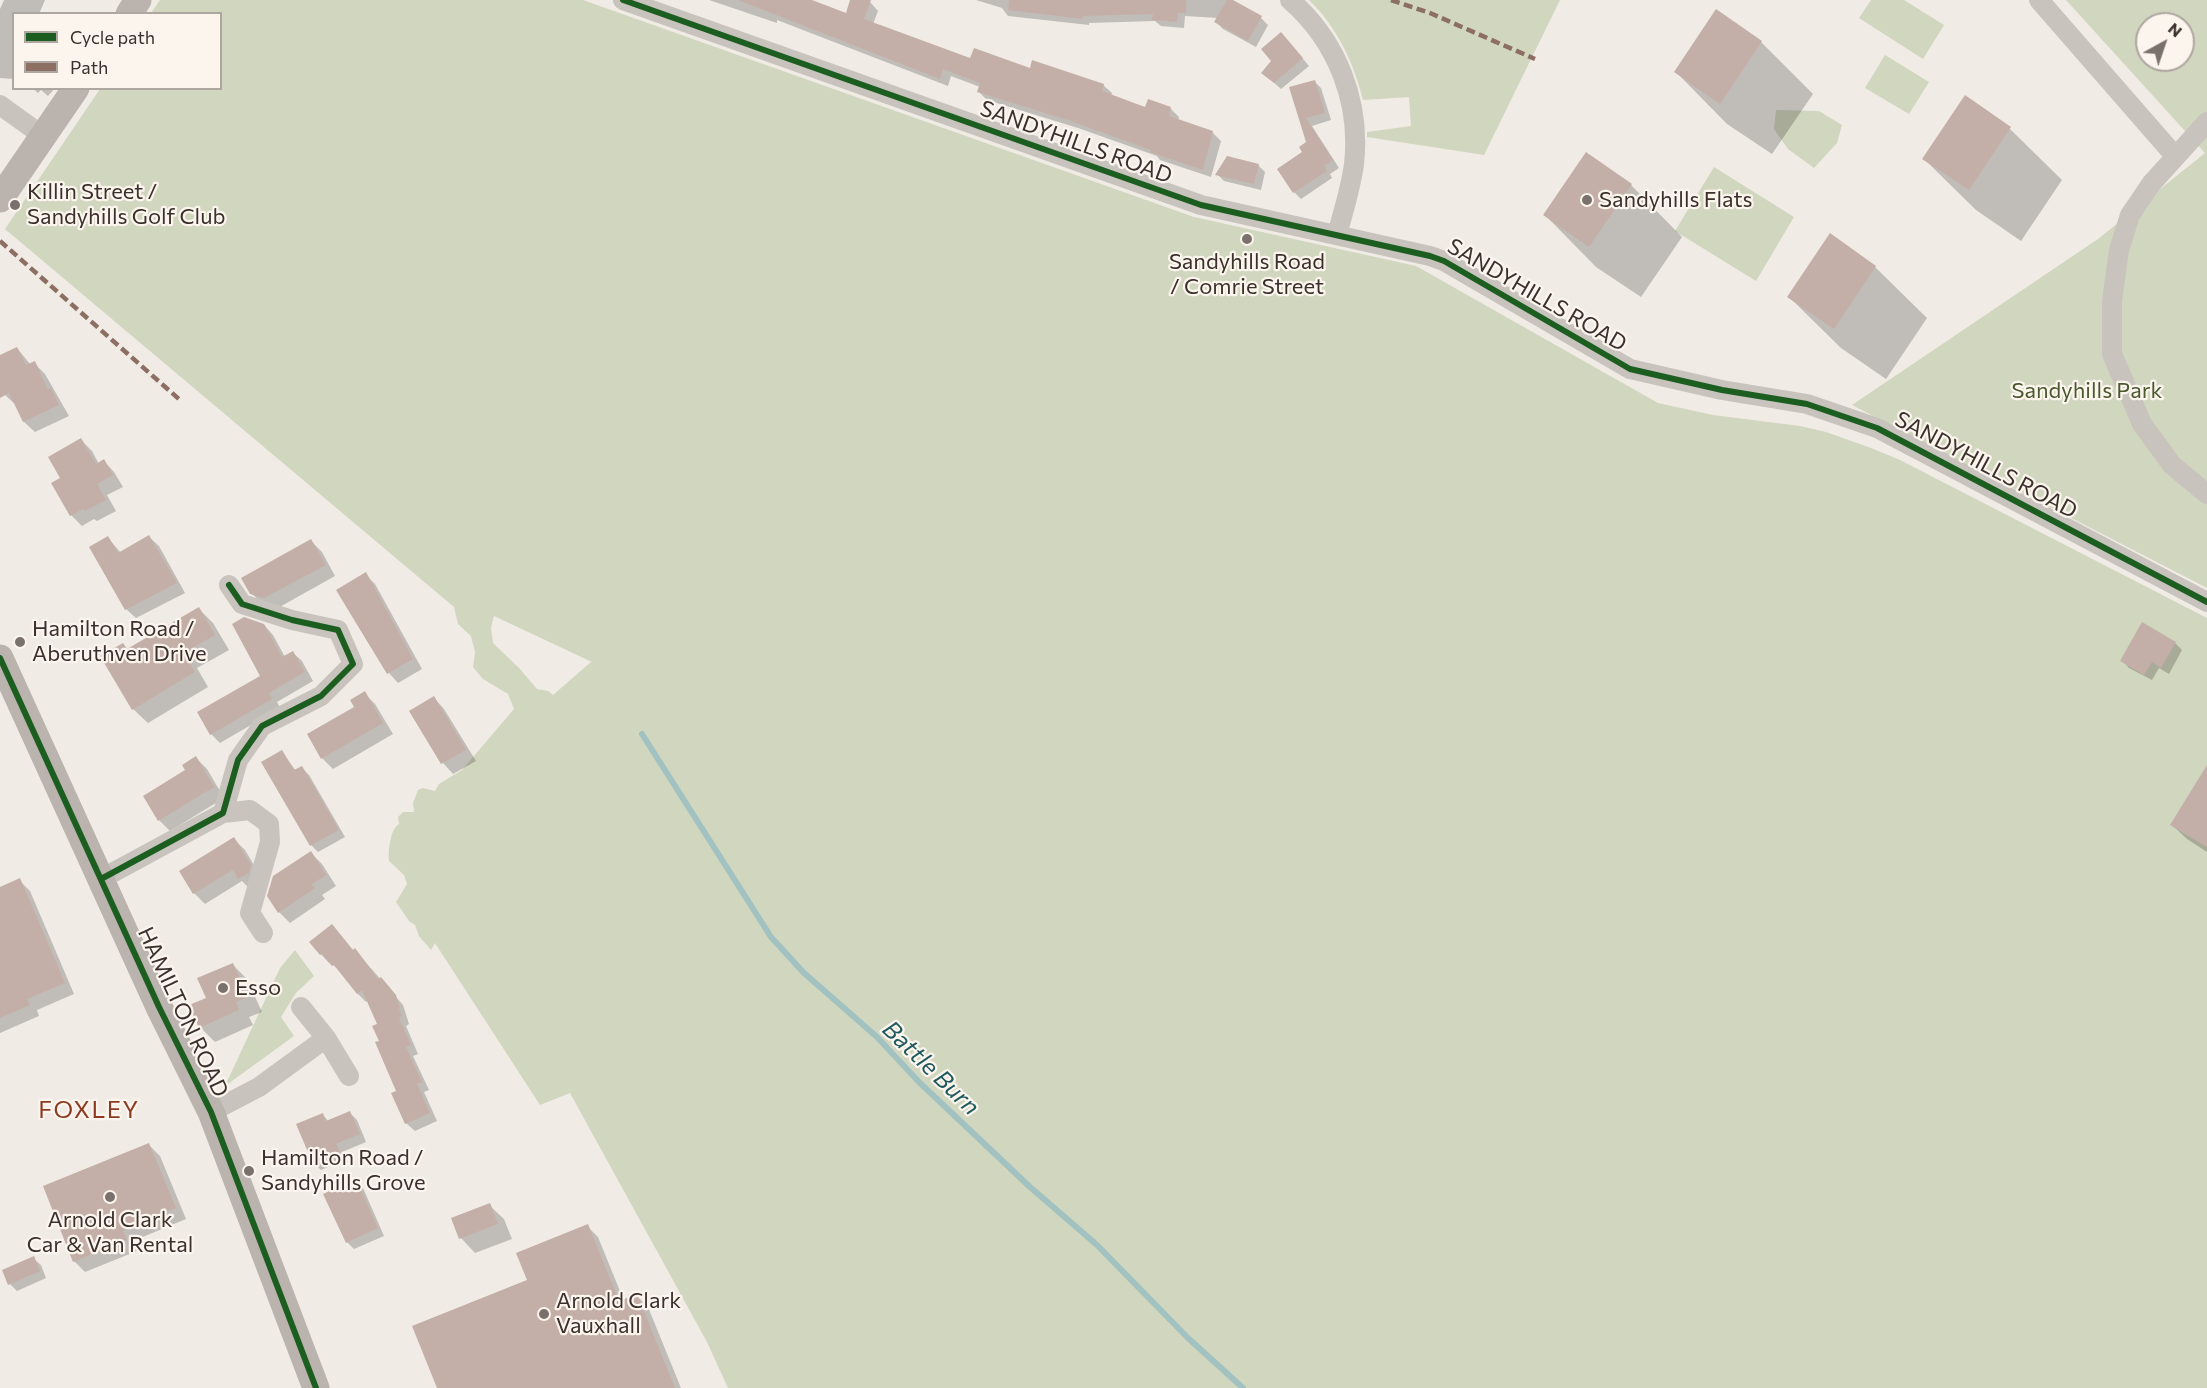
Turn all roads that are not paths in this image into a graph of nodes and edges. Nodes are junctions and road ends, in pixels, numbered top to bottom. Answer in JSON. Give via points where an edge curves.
{"nodes":[{"id":1,"x":623,"y":0,"type":"edge"},
{"id":2,"x":1290,"y":0,"type":"edge"},
{"id":3,"x":2039,"y":0,"type":"edge"},
{"id":4,"x":75,"y":90,"type":"edge"},
{"id":5,"x":0,"y":105,"type":"edge"},
{"id":6,"x":2207,"y":122,"type":"edge"},
{"id":7,"x":43,"y":136,"type":"junction"},
{"id":8,"x":2175,"y":156,"type":"junction"},
{"id":9,"x":0,"y":199,"type":"edge"},
{"id":10,"x":1337,"y":235,"type":"junction"},
{"id":11,"x":2207,"y":494,"type":"edge"},
{"id":12,"x":229,"y":585,"type":"dead end"},
{"id":13,"x":2207,"y":602,"type":"edge"},
{"id":14,"x":0,"y":658,"type":"edge"},
{"id":15,"x":224,"y":813,"type":"junction"},
{"id":16,"x":101,"y":879,"type":"junction"},
{"id":17,"x":263,"y":933,"type":"dead end"},
{"id":18,"x":301,"y":1007,"type":"dead end"},
{"id":19,"x":326,"y":1038,"type":"junction"},
{"id":20,"x":350,"y":1076,"type":"dead end"},
{"id":21,"x":211,"y":1112,"type":"junction"},
{"id":22,"x":316,"y":1388,"type":"edge"}],
"edges":[{"from":1,"to":10,"type":"street","name":"SANDYHILLS ROAD","via":[[1193,202]]},
{"from":2,"to":10,"type":"street","via":[[1331,50],[1345,77],[1353,110],[1354,163]]},
{"from":3,"to":8,"type":"street"},
{"from":4,"to":7,"type":"street"},
{"from":5,"to":7,"type":"street"},
{"from":6,"to":8,"type":"street"},
{"from":7,"to":9,"type":"street"},
{"from":8,"to":11,"type":"street","via":[[2130,215],[2113,282],[2112,354],[2142,424],[2172,465]]},
{"from":10,"to":13,"type":"street","name":"SANDYHILLS ROAD","via":[[1444,261],[1630,369],[1807,404],[1877,428]]},
{"from":12,"to":15,"type":"street","via":[[242,604],[338,630],[353,663],[321,696],[262,726],[238,760]]},
{"from":14,"to":16,"type":"street","name":"HAMILTON ROAD"},
{"from":15,"to":16,"type":"street"},
{"from":15,"to":17,"type":"street","via":[[250,810],[269,824],[270,842],[250,914]]},
{"from":16,"to":21,"type":"street","name":"HAMILTON ROAD"},
{"from":18,"to":19,"type":"street"},
{"from":19,"to":20,"type":"street"},
{"from":19,"to":21,"type":"street","via":[[259,1087]]},
{"from":21,"to":22,"type":"street","name":"HAMILTON ROAD"}]}
